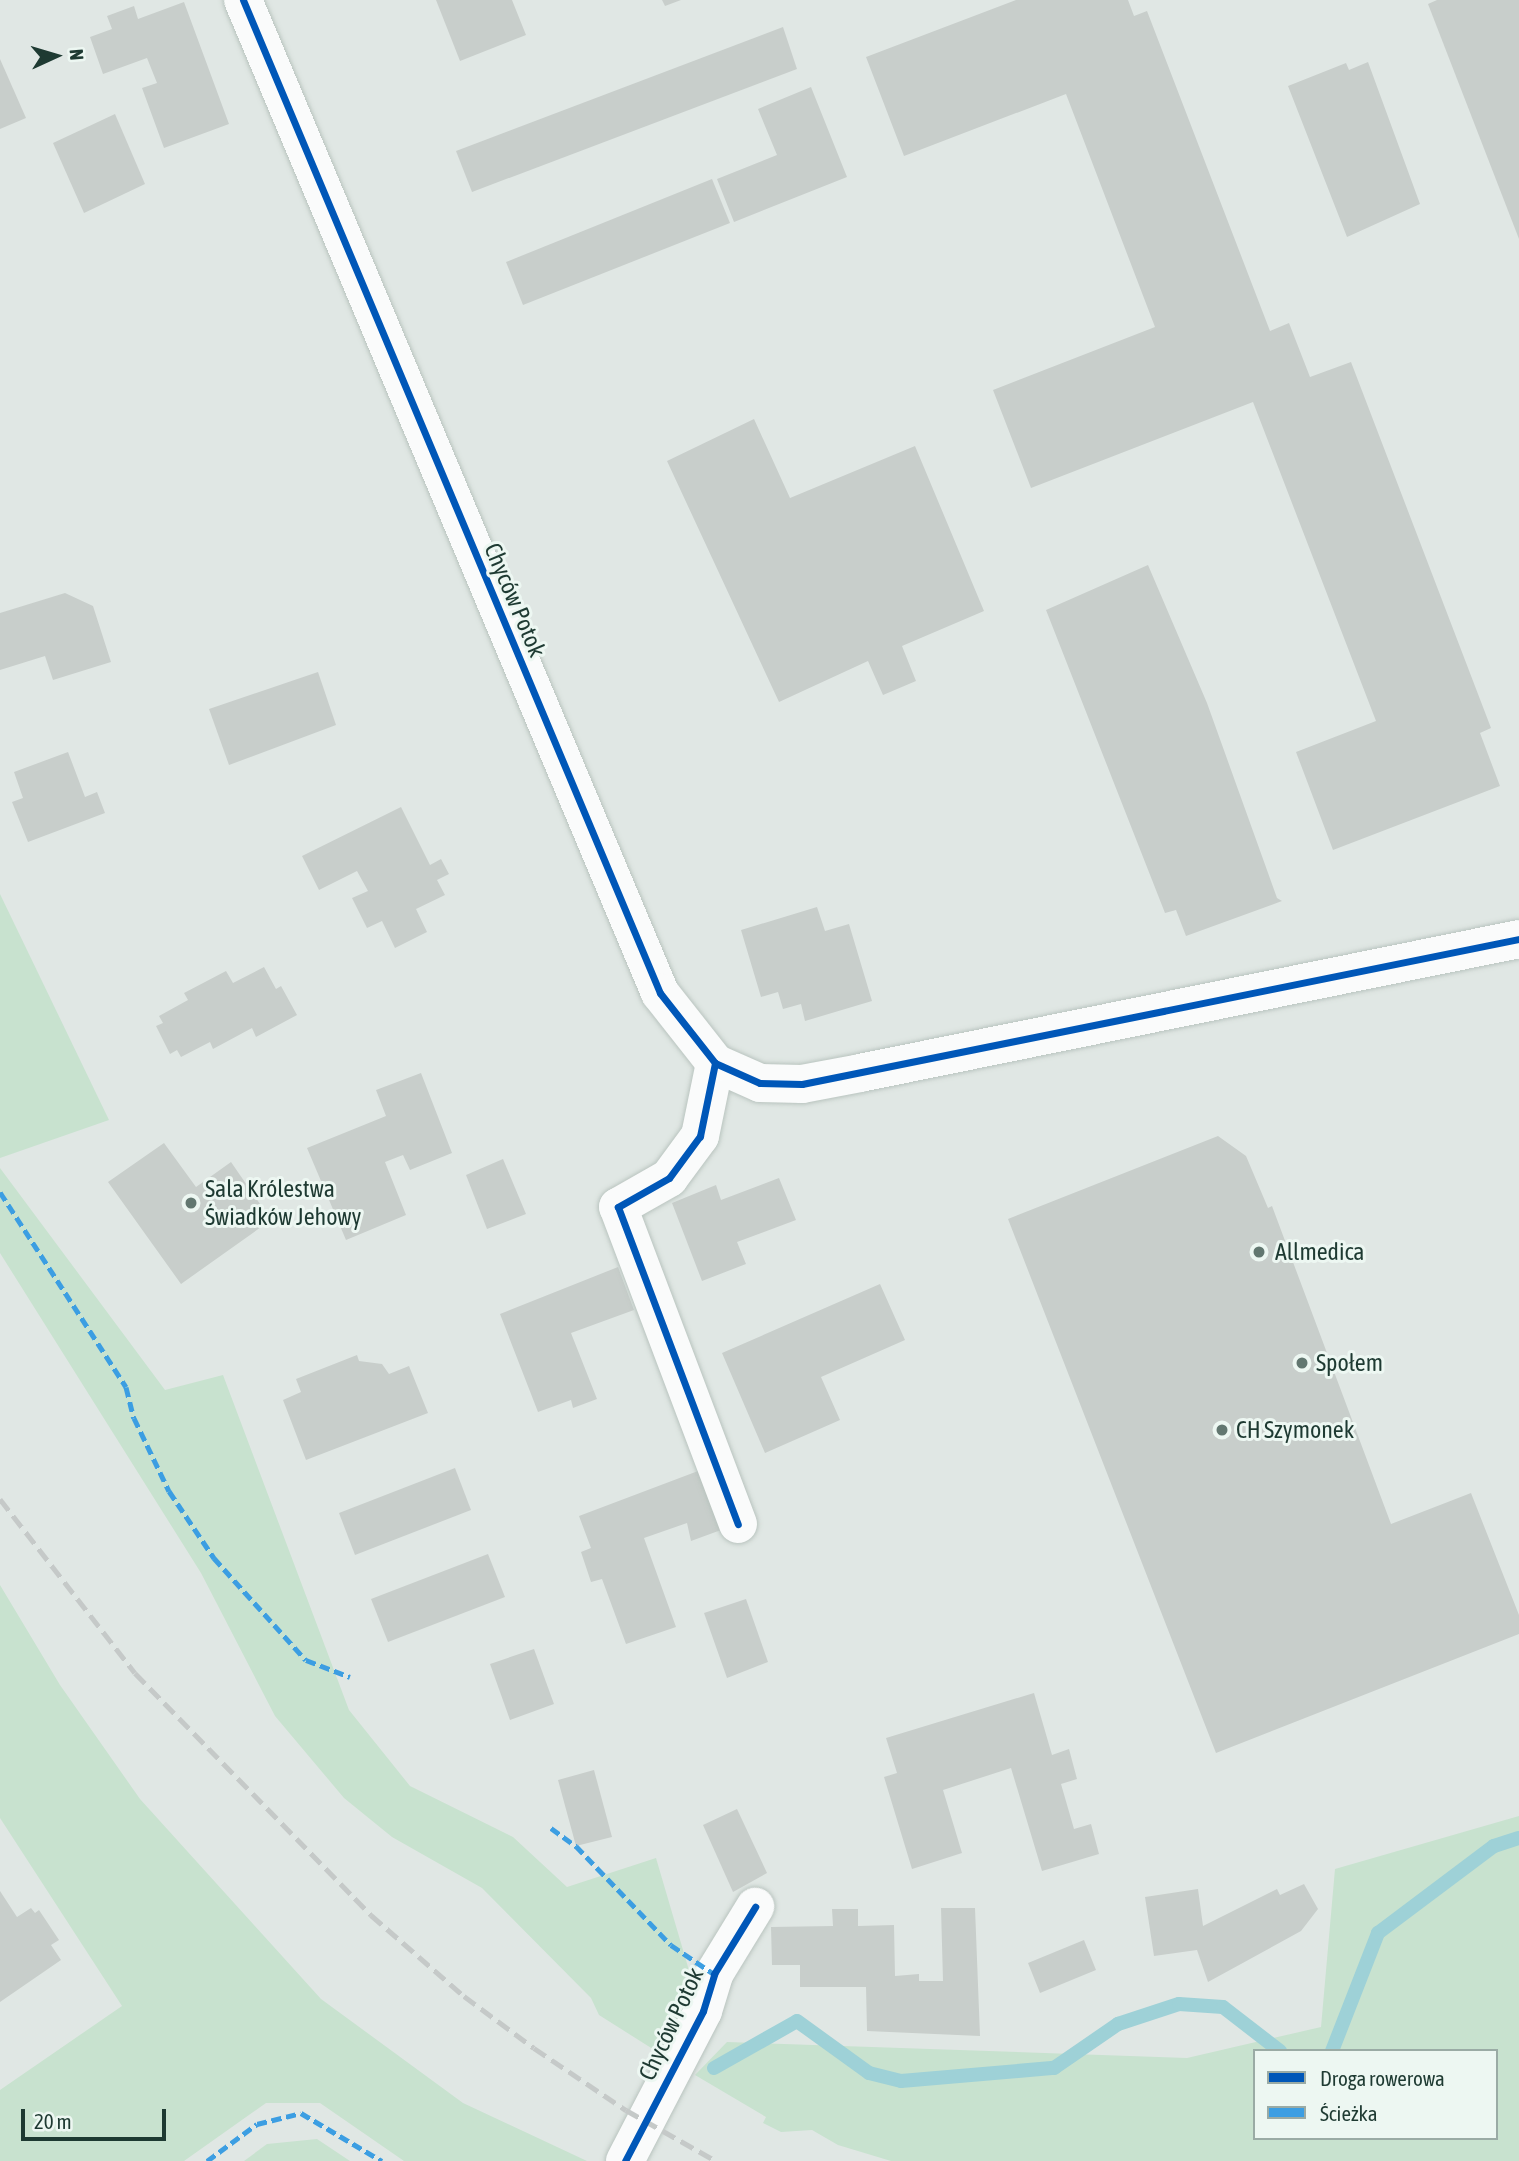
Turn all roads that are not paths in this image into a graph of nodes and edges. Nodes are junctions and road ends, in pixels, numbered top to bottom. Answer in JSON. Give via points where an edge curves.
{"nodes":[{"id":1,"x":243,"y":0,"type":"edge"},
{"id":2,"x":1519,"y":939,"type":"edge"},
{"id":3,"x":715,"y":1063,"type":"junction"},
{"id":4,"x":738,"y":1524,"type":"dead end"},
{"id":5,"x":755,"y":1906,"type":"dead end"},
{"id":6,"x":625,"y":2161,"type":"edge"}],
"edges":[{"from":1,"to":3,"type":"street","name":"Chyców Potok","via":[[660,993]]},
{"from":2,"to":3,"type":"street","name":"Chyców Potok","via":[[802,1084],[760,1083]]},
{"from":3,"to":4,"type":"street","via":[[700,1136],[669,1178],[618,1207]]},
{"from":5,"to":6,"type":"street","name":"Chyców Potok","via":[[714,1974],[703,2011]]}]}
